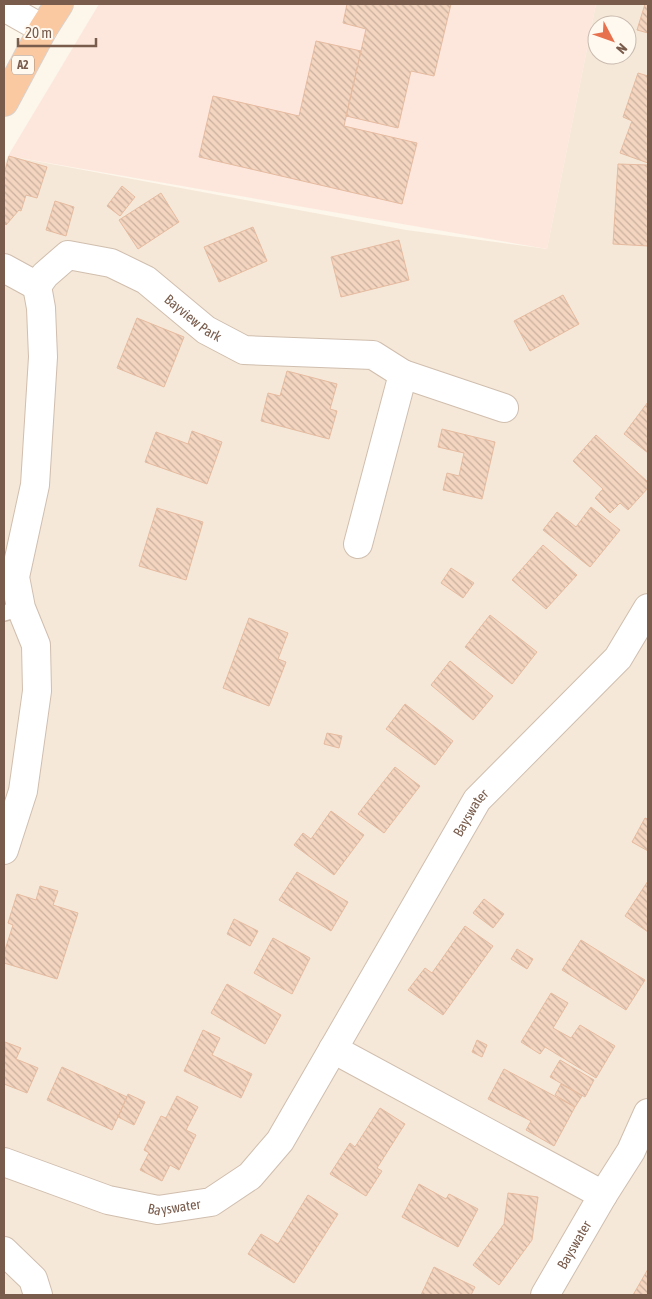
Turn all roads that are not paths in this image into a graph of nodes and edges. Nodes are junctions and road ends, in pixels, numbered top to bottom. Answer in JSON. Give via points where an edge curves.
{"nodes":[{"id":1,"x":59,"y":4,"type":"edge"},
{"id":2,"x":4,"y":7,"type":"edge"},
{"id":3,"x":43,"y":29,"type":"junction"},
{"id":4,"x":4,"y":102,"type":"edge"},
{"id":5,"x":4,"y":268,"type":"edge"},
{"id":6,"x":37,"y":286,"type":"junction"},
{"id":7,"x":403,"y":374,"type":"junction"},
{"id":8,"x":504,"y":408,"type":"dead end"},
{"id":9,"x":358,"y":544,"type":"dead end"},
{"id":10,"x":648,"y":608,"type":"edge"},
{"id":11,"x":12,"y":610,"type":"edge"},
{"id":12,"x":4,"y":850,"type":"edge"},
{"id":13,"x":333,"y":1049,"type":"junction"},
{"id":14,"x":648,"y":1113,"type":"edge"},
{"id":15,"x":4,"y":1162,"type":"edge"},
{"id":16,"x":603,"y":1195,"type":"junction"},
{"id":17,"x":4,"y":1251,"type":"edge"},
{"id":18,"x":38,"y":1295,"type":"edge"},
{"id":19,"x":545,"y":1295,"type":"edge"}],
"edges":[{"from":1,"to":3,"type":"highway","number":"A2"},
{"from":2,"to":3,"type":"street"},
{"from":3,"to":4,"type":"highway","number":"A2"},
{"from":5,"to":6,"type":"street"},
{"from":6,"to":7,"type":"street","name":"Bayview Park","via":[[68,255],[111,263],[146,280],[206,330],[244,350],[373,355]]},
{"from":6,"to":11,"type":"street","via":[[43,356],[35,485]]},
{"from":7,"to":8,"type":"street","name":"Bayview Park"},
{"from":7,"to":9,"type":"street"},
{"from":10,"to":13,"type":"street","name":"Bayswater","via":[[618,658],[477,800]]},
{"from":11,"to":12,"type":"street","via":[[36,645],[37,691],[23,791]]},
{"from":13,"to":15,"type":"street","name":"Bayswater","via":[[280,1141],[250,1176],[211,1202],[158,1210],[108,1200]]},
{"from":13,"to":16,"type":"street"},
{"from":14,"to":16,"type":"street","name":"Bayswater","via":[[631,1151]]},
{"from":16,"to":19,"type":"street","name":"Bayswater"},
{"from":17,"to":18,"type":"street","via":[[33,1279]]}]}
